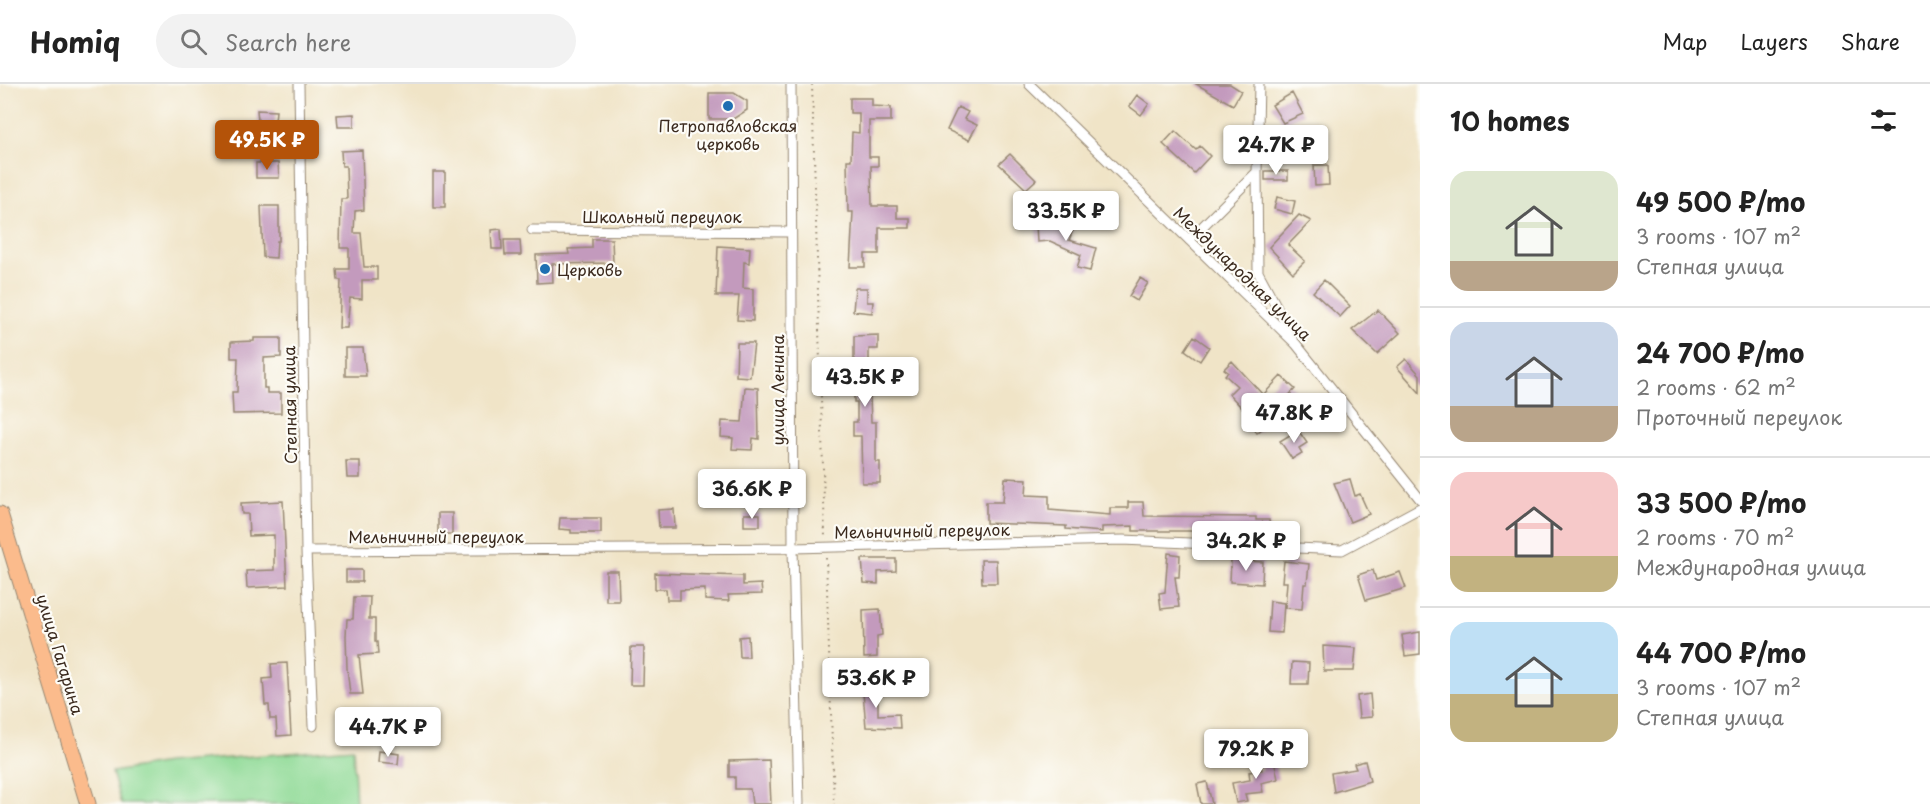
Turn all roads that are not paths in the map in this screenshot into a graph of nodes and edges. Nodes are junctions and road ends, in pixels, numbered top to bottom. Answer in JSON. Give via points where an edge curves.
{"nodes":[{"id":1,"x":299,"y":84,"type":"edge"},
{"id":2,"x":790,"y":84,"type":"edge"},
{"id":3,"x":1029,"y":84,"type":"edge"},
{"id":4,"x":1259,"y":84,"type":"edge"},
{"id":5,"x":1257,"y":172,"type":"junction"},
{"id":6,"x":532,"y":230,"type":"dead end"},
{"id":7,"x":791,"y":232,"type":"junction"},
{"id":8,"x":1189,"y":240,"type":"junction"},
{"id":9,"x":1296,"y":344,"type":"junction"},
{"id":10,"x":1420,"y":499,"type":"edge"},
{"id":11,"x":1420,"y":508,"type":"edge"},
{"id":12,"x":0,"y":514,"type":"edge"},
{"id":13,"x":793,"y":548,"type":"junction"},
{"id":14,"x":306,"y":551,"type":"junction"},
{"id":15,"x":313,"y":726,"type":"dead end"},
{"id":16,"x":88,"y":804,"type":"edge"},
{"id":17,"x":799,"y":804,"type":"edge"}],
"edges":[{"from":1,"to":14,"type":"street","name":"Степная улица"},
{"from":2,"to":7,"type":"street","name":"улица Ленина"},
{"from":3,"to":8,"type":"street","name":"Международная улица"},
{"from":4,"to":5,"type":"street"},
{"from":5,"to":8,"type":"street"},
{"from":5,"to":9,"type":"street","via":[[1258,272]]},
{"from":6,"to":7,"type":"street","name":"Школьный переулок"},
{"from":7,"to":13,"type":"street","name":"улица Ленина"},
{"from":8,"to":9,"type":"street","name":"Международная улица"},
{"from":9,"to":10,"type":"street","name":"Международная улица"},
{"from":11,"to":13,"type":"street","name":"Мельничный переулок","via":[[1342,550],[1124,540]]},
{"from":12,"to":16,"type":"main road","name":"улица Гагарина"},
{"from":13,"to":14,"type":"street","name":"Мельничный переулок"},
{"from":13,"to":17,"type":"street","name":"улица Ленина"},
{"from":14,"to":15,"type":"street","name":"Степная улица"}]}
